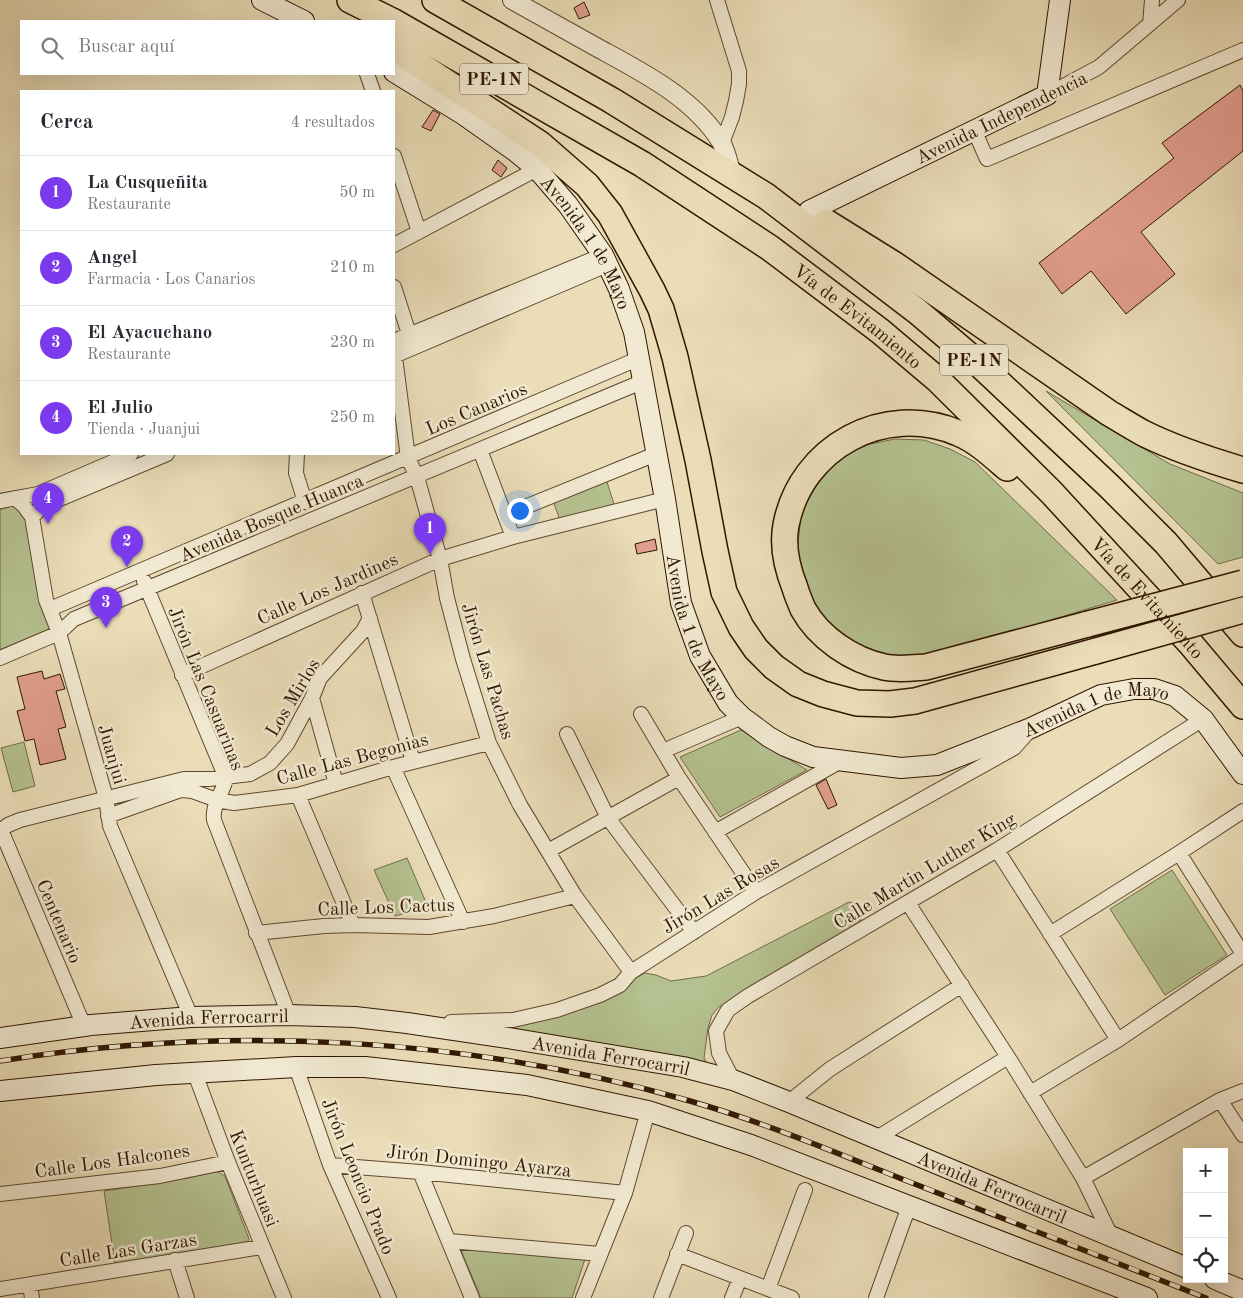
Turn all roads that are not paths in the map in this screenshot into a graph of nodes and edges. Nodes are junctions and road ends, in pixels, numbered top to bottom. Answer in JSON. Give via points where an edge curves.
{"nodes":[{"id":1,"x":262,"y":0,"type":"edge"},
{"id":2,"x":332,"y":0,"type":"edge"},
{"id":3,"x":350,"y":0,"type":"edge"},
{"id":4,"x":436,"y":0,"type":"edge"},
{"id":5,"x":512,"y":0,"type":"edge"},
{"id":6,"x":717,"y":0,"type":"edge"},
{"id":7,"x":1060,"y":0,"type":"edge"},
{"id":8,"x":1152,"y":0,"type":"edge"},
{"id":9,"x":1178,"y":0,"type":"edge"},
{"id":10,"x":302,"y":20,"type":"edge"},
{"id":11,"x":358,"y":20,"type":"edge"},
{"id":12,"x":389,"y":20,"type":"edge"},
{"id":13,"x":395,"y":23,"type":"edge"},
{"id":14,"x":1150,"y":24,"type":"junction"},
{"id":15,"x":395,"y":49,"type":"edge"},
{"id":16,"x":1243,"y":50,"type":"edge"},
{"id":17,"x":395,"y":73,"type":"edge"},
{"id":18,"x":367,"y":75,"type":"edge"},
{"id":19,"x":373,"y":90,"type":"edge"},
{"id":20,"x":1047,"y":94,"type":"junction"},
{"id":21,"x":974,"y":130,"type":"junction"},
{"id":22,"x":722,"y":143,"type":"junction"},
{"id":23,"x":395,"y":159,"type":"edge"},
{"id":24,"x":537,"y":169,"type":"junction"},
{"id":25,"x":732,"y":175,"type":"junction"},
{"id":26,"x":766,"y":196,"type":"junction"},
{"id":27,"x":809,"y":211,"type":"junction"},
{"id":28,"x":419,"y":232,"type":"junction"},
{"id":29,"x":395,"y":244,"type":"edge"},
{"id":30,"x":605,"y":260,"type":"junction"},
{"id":31,"x":395,"y":291,"type":"edge"},
{"id":32,"x":409,"y":334,"type":"junction"},
{"id":33,"x":395,"y":349,"type":"edge"},
{"id":34,"x":395,"y":350,"type":"edge"},
{"id":35,"x":395,"y":358,"type":"edge"},
{"id":36,"x":640,"y":358,"type":"junction"},
{"id":37,"x":644,"y":381,"type":"junction"},
{"id":38,"x":480,"y":450,"type":"junction"},
{"id":39,"x":656,"y":454,"type":"junction"},
{"id":40,"x":129,"y":455,"type":"edge"},
{"id":41,"x":165,"y":455,"type":"edge"},
{"id":42,"x":298,"y":455,"type":"edge"},
{"id":43,"x":408,"y":458,"type":"junction"},
{"id":44,"x":1243,"y":470,"type":"edge"},
{"id":45,"x":417,"y":477,"type":"junction"},
{"id":46,"x":1051,"y":492,"type":"junction"},
{"id":47,"x":15,"y":498,"type":"junction"},
{"id":48,"x":665,"y":499,"type":"junction"},
{"id":49,"x":0,"y":501,"type":"edge"},
{"id":50,"x":305,"y":502,"type":"junction"},
{"id":51,"x":283,"y":511,"type":"junction"},
{"id":52,"x":505,"y":515,"type":"junction"},
{"id":53,"x":32,"y":517,"type":"junction"},
{"id":54,"x":290,"y":529,"type":"junction"},
{"id":55,"x":513,"y":537,"type":"junction"},
{"id":56,"x":440,"y":559,"type":"junction"},
{"id":57,"x":140,"y":571,"type":"junction"},
{"id":58,"x":1243,"y":583,"type":"edge"},
{"id":59,"x":147,"y":589,"type":"junction"},
{"id":60,"x":362,"y":593,"type":"junction"},
{"id":61,"x":50,"y":609,"type":"junction"},
{"id":62,"x":1243,"y":610,"type":"edge"},
{"id":63,"x":370,"y":618,"type":"junction"},
{"id":64,"x":59,"y":632,"type":"junction"},
{"id":65,"x":1243,"y":634,"type":"edge"},
{"id":66,"x":0,"y":658,"type":"edge"},
{"id":67,"x":182,"y":675,"type":"junction"},
{"id":68,"x":312,"y":698,"type":"junction"},
{"id":69,"x":1243,"y":706,"type":"edge"},
{"id":70,"x":642,"y":714,"type":"dead end"},
{"id":71,"x":742,"y":717,"type":"junction"},
{"id":72,"x":1203,"y":718,"type":"junction"},
{"id":73,"x":1031,"y":728,"type":"junction"},
{"id":74,"x":567,"y":734,"type":"dead end"},
{"id":75,"x":489,"y":743,"type":"junction"},
{"id":76,"x":663,"y":751,"type":"junction"},
{"id":77,"x":413,"y":761,"type":"junction"},
{"id":78,"x":841,"y":762,"type":"junction"},
{"id":79,"x":393,"y":767,"type":"junction"},
{"id":80,"x":1243,"y":774,"type":"edge"},
{"id":81,"x":226,"y":778,"type":"junction"},
{"id":82,"x":679,"y":778,"type":"junction"},
{"id":83,"x":336,"y":784,"type":"junction"},
{"id":84,"x":298,"y":795,"type":"junction"},
{"id":85,"x":106,"y":798,"type":"junction"},
{"id":86,"x":217,"y":800,"type":"junction"},
{"id":87,"x":1243,"y":811,"type":"edge"},
{"id":88,"x":108,"y":816,"type":"junction"},
{"id":89,"x":608,"y":818,"type":"junction"},
{"id":90,"x":0,"y":831,"type":"edge"},
{"id":91,"x":715,"y":832,"type":"junction"},
{"id":92,"x":997,"y":850,"type":"junction"},
{"id":93,"x":548,"y":851,"type":"junction"},
{"id":94,"x":1179,"y":853,"type":"junction"},
{"id":95,"x":756,"y":892,"type":"junction"},
{"id":96,"x":575,"y":896,"type":"junction"},
{"id":97,"x":908,"y":903,"type":"junction"},
{"id":98,"x":463,"y":922,"type":"junction"},
{"id":99,"x":352,"y":925,"type":"junction"},
{"id":100,"x":694,"y":932,"type":"junction"},
{"id":101,"x":256,"y":933,"type":"junction"},
{"id":102,"x":1050,"y":934,"type":"junction"},
{"id":103,"x":1243,"y":955,"type":"edge"},
{"id":104,"x":631,"y":972,"type":"junction"},
{"id":105,"x":962,"y":985,"type":"junction"},
{"id":106,"x":289,"y":1015,"type":"junction"},
{"id":107,"x":191,"y":1017,"type":"junction"},
{"id":108,"x":407,"y":1023,"type":"junction"},
{"id":109,"x":84,"y":1026,"type":"junction"},
{"id":110,"x":0,"y":1038,"type":"edge"},
{"id":111,"x":1118,"y":1040,"type":"junction"},
{"id":112,"x":1008,"y":1057,"type":"junction"},
{"id":113,"x":296,"y":1067,"type":"junction"},
{"id":114,"x":194,"y":1072,"type":"junction"},
{"id":115,"x":733,"y":1080,"type":"junction"},
{"id":116,"x":1243,"y":1091,"type":"edge"},
{"id":117,"x":0,"y":1092,"type":"edge"},
{"id":118,"x":1030,"y":1093,"type":"junction"},
{"id":119,"x":1220,"y":1100,"type":"junction"},
{"id":120,"x":789,"y":1102,"type":"junction"},
{"id":121,"x":648,"y":1111,"type":"junction"},
{"id":122,"x":1243,"y":1135,"type":"edge"},
{"id":123,"x":875,"y":1139,"type":"junction"},
{"id":124,"x":228,"y":1162,"type":"junction"},
{"id":125,"x":330,"y":1164,"type":"junction"},
{"id":126,"x":420,"y":1172,"type":"junction"},
{"id":127,"x":1083,"y":1178,"type":"junction"},
{"id":128,"x":805,"y":1190,"type":"dead end"},
{"id":129,"x":625,"y":1193,"type":"junction"},
{"id":130,"x":0,"y":1194,"type":"edge"},
{"id":131,"x":909,"y":1206,"type":"junction"},
{"id":132,"x":686,"y":1233,"type":"dead end"},
{"id":133,"x":1111,"y":1236,"type":"junction"},
{"id":134,"x":449,"y":1241,"type":"junction"},
{"id":135,"x":262,"y":1248,"type":"junction"},
{"id":136,"x":600,"y":1254,"type":"junction"},
{"id":137,"x":677,"y":1254,"type":"junction"},
{"id":138,"x":175,"y":1260,"type":"junction"},
{"id":139,"x":1183,"y":1266,"type":"edge"},
{"id":140,"x":740,"y":1278,"type":"junction"},
{"id":141,"x":1224,"y":1283,"type":"edge"},
{"id":142,"x":0,"y":1288,"type":"edge"},
{"id":143,"x":768,"y":1289,"type":"junction"},
{"id":144,"x":31,"y":1291,"type":"edge"},
{"id":145,"x":1243,"y":1291,"type":"edge"},
{"id":146,"x":187,"y":1298,"type":"edge"},
{"id":147,"x":284,"y":1298,"type":"edge"},
{"id":148,"x":389,"y":1298,"type":"edge"},
{"id":149,"x":472,"y":1298,"type":"edge"},
{"id":150,"x":583,"y":1298,"type":"edge"},
{"id":151,"x":661,"y":1298,"type":"edge"},
{"id":152,"x":732,"y":1298,"type":"edge"},
{"id":153,"x":792,"y":1298,"type":"edge"},
{"id":154,"x":876,"y":1298,"type":"edge"},
{"id":155,"x":1147,"y":1298,"type":"edge"}],
"edges":[{"from":1,"to":10,"type":"main road"},
{"from":2,"to":11,"type":"highway"},
{"from":3,"to":12,"type":"highway","name":"Vía de Evitamiento","number":"PE-1N"},
{"from":4,"to":25,"type":"highway","name":"Vía de Evitamiento","number":"PE-1N","via":[[611,100]]},
{"from":5,"to":22,"type":"street","via":[[672,92],[686,102]]},
{"from":6,"to":22,"type":"street","via":[[739,71],[732,117]]},
{"from":7,"to":20,"type":"main road"},
{"from":8,"to":14,"type":"street"},
{"from":9,"to":14,"type":"street","name":"Avenida Independencia"},
{"from":13,"to":46,"type":"highway","name":"Vía de Evitamiento","number":"PE-1N","via":[[626,155],[770,248],[880,331],[938,380]]},
{"from":14,"to":20,"type":"street","name":"Avenida Independencia","via":[[1099,67]]},
{"from":15,"to":62,"type":"highway","bridge":true,"via":[[540,144],[587,185],[610,214],[661,309],[679,376],[724,592],[756,650],[798,684],[857,703],[915,701]]},
{"from":16,"to":21,"type":"street","via":[[987,159]]},
{"from":17,"to":24,"type":"main road","name":"Avenida 1 de Mayo","via":[[464,115]]},
{"from":18,"to":19,"type":"street"},
{"from":20,"to":21,"type":"main road","name":"Avenida Independencia"},
{"from":21,"to":27,"type":"main road","name":"Avenida Independencia"},
{"from":22,"to":25,"type":"street"},
{"from":23,"to":28,"type":"street"},
{"from":24,"to":28,"type":"street"},
{"from":24,"to":30,"type":"main road","name":"Avenida 1 de Mayo","via":[[568,204]]},
{"from":25,"to":26,"type":"highway","name":"Vía de Evitamiento","number":"PE-1N"},
{"from":26,"to":27,"type":"highway"},
{"from":26,"to":65,"type":"highway","name":"Vía de Evitamiento","number":"PE-1N","via":[[911,306],[979,364],[1166,543]]},
{"from":27,"to":44,"type":"highway","via":[[895,265],[1116,417],[1169,444]]},
{"from":28,"to":29,"type":"street"},
{"from":30,"to":32,"type":"street"},
{"from":30,"to":34,"type":"street"},
{"from":30,"to":36,"type":"main road","name":"Avenida 1 de Mayo","via":[[628,313]]},
{"from":31,"to":32,"type":"street"},
{"from":32,"to":33,"type":"street"},
{"from":35,"to":43,"type":"street","name":"Jirón Las Pachas"},
{"from":36,"to":37,"type":"main road","name":"Avenida 1 de Mayo"},
{"from":36,"to":43,"type":"street","name":"Los Canarios"},
{"from":37,"to":38,"type":"street","name":"Avenida Bosque Huanca"},
{"from":37,"to":39,"type":"main road","name":"Avenida 1 de Mayo"},
{"from":38,"to":45,"type":"street","name":"Avenida Bosque Huanca"},
{"from":38,"to":52,"type":"street"},
{"from":39,"to":48,"type":"main road","name":"Avenida 1 de Mayo"},
{"from":39,"to":52,"type":"street"},
{"from":40,"to":47,"type":"street","via":[[38,494]]},
{"from":41,"to":53,"type":"street","via":[[44,506]]},
{"from":42,"to":50,"type":"street","via":[[296,473]]},
{"from":43,"to":45,"type":"street","name":"Jirón Las Pachas"},
{"from":43,"to":50,"type":"street","name":"Los Canarios"},
{"from":45,"to":54,"type":"street","name":"Avenida Bosque Huanca"},
{"from":45,"to":56,"type":"street","name":"Jirón Las Pachas"},
{"from":46,"to":58,"type":"highway","bridge":true,"via":[[1014,474],[986,450],[959,433],[918,423],[876,427],[840,442],[823,457],[798,490],[786,527],[785,554],[790,576],[804,610],[837,646],[884,667],[903,669],[926,667]]},
{"from":46,"to":69,"type":"highway","name":"Vía de Evitamiento","number":"PE-1N","via":[[1190,643]]},
{"from":47,"to":49,"type":"street"},
{"from":47,"to":53,"type":"street"},
{"from":48,"to":55,"type":"street","name":"Calle Los Jardines"},
{"from":48,"to":71,"type":"main road","name":"Avenida 1 de Mayo","via":[[682,603],[700,656],[728,704]]},
{"from":50,"to":51,"type":"street","name":"Los Canarios"},
{"from":51,"to":54,"type":"street"},
{"from":51,"to":57,"type":"street","name":"Los Canarios"},
{"from":52,"to":55,"type":"street"},
{"from":53,"to":61,"type":"street","name":"Juanjui","via":[[42,583]]},
{"from":54,"to":59,"type":"street","name":"Avenida Bosque Huanca"},
{"from":55,"to":56,"type":"street","name":"Calle Los Jardines"},
{"from":56,"to":60,"type":"street","name":"Calle Los Jardines"},
{"from":56,"to":75,"type":"street","name":"Jirón Las Pachas","via":[[446,598]]},
{"from":57,"to":59,"type":"street","name":"Jirón Las Casuarinas"},
{"from":57,"to":61,"type":"street","name":"Los Canarios"},
{"from":59,"to":64,"type":"street","name":"Avenida Bosque Huanca","via":[[74,619]]},
{"from":59,"to":67,"type":"street","name":"Jirón Las Casuarinas"},
{"from":60,"to":63,"type":"street"},
{"from":60,"to":67,"type":"street","name":"Calle Los Jardines"},
{"from":61,"to":64,"type":"street","name":"Juanjui"},
{"from":63,"to":68,"type":"street","name":"Los Mirlos","via":[[364,631],[320,678]]},
{"from":63,"to":77,"type":"street"},
{"from":64,"to":66,"type":"street","name":"Avenida Bosque Huanca"},
{"from":64,"to":85,"type":"street","name":"Juanjui"},
{"from":67,"to":81,"type":"street","name":"Jirón Las Casuarinas"},
{"from":68,"to":81,"type":"street","name":"Los Mirlos","via":[[287,744],[270,763],[250,774]]},
{"from":68,"to":83,"type":"street"},
{"from":70,"to":76,"type":"street"},
{"from":71,"to":76,"type":"street"},
{"from":71,"to":78,"type":"main road","name":"Avenida 1 de Mayo","via":[[785,746],[813,757]]},
{"from":72,"to":73,"type":"main road","name":"Avenida 1 de Mayo","via":[[1175,696],[1154,689],[1134,689],[1101,695]]},
{"from":72,"to":80,"type":"main road","name":"Avenida 1 de Mayo"},
{"from":72,"to":92,"type":"street","name":"Calle Martin Luther King"},
{"from":73,"to":78,"type":"main road","name":"Avenida 1 de Mayo","via":[[937,765],[901,768]]},
{"from":73,"to":95,"type":"street","name":"Jirón Las Rosas","via":[[1014,748]]},
{"from":74,"to":89,"type":"street"},
{"from":75,"to":77,"type":"street","name":"Calle Las Begonias"},
{"from":75,"to":93,"type":"street","name":"Jirón Las Pachas","via":[[520,805]]},
{"from":76,"to":82,"type":"street"},
{"from":77,"to":79,"type":"street","name":"Calle Las Begonias"},
{"from":78,"to":91,"type":"street"},
{"from":79,"to":83,"type":"street","name":"Calle Las Begonias"},
{"from":79,"to":98,"type":"street"},
{"from":81,"to":85,"type":"street","name":"Los Mirlos","via":[[184,779]]},
{"from":81,"to":86,"type":"street","name":"Jirón Las Casuarinas"},
{"from":82,"to":89,"type":"street"},
{"from":82,"to":91,"type":"street"},
{"from":83,"to":84,"type":"street","name":"Calle Las Begonias"},
{"from":84,"to":86,"type":"street","name":"Calle Las Begonias","via":[[234,803]]},
{"from":84,"to":99,"type":"street"},
{"from":85,"to":88,"type":"street","name":"Juanjui"},
{"from":85,"to":90,"type":"street","name":"Los Mirlos","via":[[20,820]]},
{"from":86,"to":88,"type":"street","name":"Calle Las Begonias","via":[[181,790]]},
{"from":86,"to":101,"type":"street","name":"Jirón Las Casuarinas","via":[[214,820]]},
{"from":87,"to":94,"type":"street"},
{"from":88,"to":107,"type":"street","name":"Juanjui"},
{"from":89,"to":93,"type":"street"},
{"from":89,"to":100,"type":"street"},
{"from":90,"to":109,"type":"street","name":"Centenario"},
{"from":91,"to":95,"type":"street"},
{"from":92,"to":97,"type":"street","name":"Calle Martin Luther King"},
{"from":92,"to":102,"type":"street"},
{"from":93,"to":96,"type":"street","name":"Jirón Las Pachas"},
{"from":94,"to":102,"type":"street"},
{"from":94,"to":103,"type":"street"},
{"from":95,"to":100,"type":"street","name":"Jirón Las Rosas"},
{"from":96,"to":98,"type":"street","name":"Calle Los Cactus"},
{"from":96,"to":104,"type":"street","name":"Jirón Las Pachas"},
{"from":97,"to":105,"type":"street"},
{"from":97,"to":115,"type":"street","name":"Calle Martin Luther King","via":[[728,1010],[716,1031],[719,1053]]},
{"from":98,"to":99,"type":"street","name":"Calle Los Cactus","via":[[429,927]]},
{"from":99,"to":101,"type":"street","name":"Calle Los Cactus"},
{"from":100,"to":104,"type":"street","name":"Jirón Las Rosas"},
{"from":101,"to":106,"type":"street","name":"Jirón Las Casuarinas"},
{"from":102,"to":111,"type":"street"},
{"from":103,"to":111,"type":"street"},
{"from":104,"to":108,"type":"street","name":"Jirón Las Rosas","via":[[620,985],[557,1010],[513,1020]]},
{"from":105,"to":112,"type":"street"},
{"from":105,"to":120,"type":"street","via":[[830,1069]]},
{"from":106,"to":107,"type":"main road","name":"Avenida Ferrocarril"},
{"from":106,"to":108,"type":"main road","name":"Avenida Ferrocarril"},
{"from":107,"to":109,"type":"main road","name":"Avenida Ferrocarril"},
{"from":108,"to":115,"type":"main road","name":"Avenida Ferrocarril","via":[[683,1067]]},
{"from":109,"to":110,"type":"main road","name":"Avenida Ferrocarril"},
{"from":111,"to":118,"type":"street"},
{"from":112,"to":118,"type":"street"},
{"from":112,"to":123,"type":"street"},
{"from":113,"to":114,"type":"main road"},
{"from":113,"to":121,"type":"main road","via":[[365,1067],[527,1085]]},
{"from":113,"to":125,"type":"street","name":"Jirón Leoncio Prado"},
{"from":114,"to":117,"type":"main road"},
{"from":114,"to":124,"type":"street","name":"Kunturhuasi"},
{"from":115,"to":120,"type":"main road","name":"Avenida Ferrocarril"},
{"from":116,"to":119,"type":"street"},
{"from":118,"to":127,"type":"street"},
{"from":119,"to":122,"type":"street"},
{"from":119,"to":127,"type":"street"},
{"from":120,"to":123,"type":"main road","name":"Avenida Ferrocarril"},
{"from":121,"to":129,"type":"street"},
{"from":121,"to":131,"type":"main road","via":[[751,1145]]},
{"from":123,"to":133,"type":"main road","name":"Avenida Ferrocarril"},
{"from":124,"to":130,"type":"street","name":"Calle Los Halcones","via":[[160,1176]]},
{"from":124,"to":135,"type":"street","name":"Kunturhuasi"},
{"from":125,"to":126,"type":"street","name":"Jirón Domingo Ayarza"},
{"from":125,"to":148,"type":"street","name":"Jirón Leoncio Prado"},
{"from":126,"to":129,"type":"street","name":"Jirón Domingo Ayarza"},
{"from":126,"to":134,"type":"street"},
{"from":127,"to":133,"type":"street"},
{"from":128,"to":143,"type":"street"},
{"from":129,"to":136,"type":"street"},
{"from":131,"to":154,"type":"street"},
{"from":131,"to":155,"type":"main road"},
{"from":132,"to":137,"type":"street"},
{"from":133,"to":139,"type":"main road","name":"Avenida Ferrocarril"},
{"from":134,"to":136,"type":"street"},
{"from":134,"to":149,"type":"street"},
{"from":135,"to":138,"type":"street","name":"Calle Las Garzas"},
{"from":135,"to":147,"type":"street","name":"Kunturhuasi"},
{"from":136,"to":150,"type":"street"},
{"from":137,"to":140,"type":"street"},
{"from":137,"to":151,"type":"street"},
{"from":138,"to":144,"type":"street","name":"Calle Las Garzas"},
{"from":138,"to":146,"type":"street"},
{"from":140,"to":143,"type":"street"},
{"from":140,"to":152,"type":"street"},
{"from":141,"to":145,"type":"main road"},
{"from":142,"to":144,"type":"street","name":"Calle Las Garzas"},
{"from":143,"to":153,"type":"street"}]}
